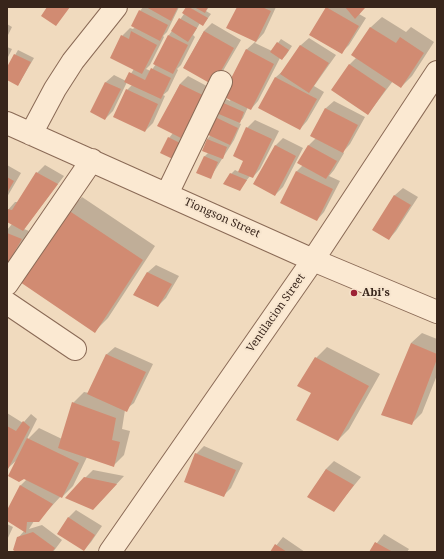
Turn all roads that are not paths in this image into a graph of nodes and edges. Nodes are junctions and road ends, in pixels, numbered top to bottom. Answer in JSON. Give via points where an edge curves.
{"nodes":[{"id":1,"x":116,"y":7,"type":"edge"},
{"id":2,"x":437,"y":72,"type":"edge"},
{"id":3,"x":221,"y":82,"type":"dead end"},
{"id":4,"x":7,"y":123,"type":"edge"},
{"id":5,"x":31,"y":134,"type":"junction"},
{"id":6,"x":92,"y":160,"type":"junction"},
{"id":7,"x":167,"y":194,"type":"junction"},
{"id":8,"x":313,"y":260,"type":"junction"},
{"id":9,"x":7,"y":284,"type":"edge"},
{"id":10,"x":7,"y":303,"type":"edge"},
{"id":11,"x":437,"y":312,"type":"edge"},
{"id":12,"x":75,"y":349,"type":"dead end"},
{"id":13,"x":110,"y":552,"type":"edge"}],
"edges":[{"from":1,"to":5,"type":"street","via":[[54,89]]},
{"from":2,"to":8,"type":"street","name":"Ventilacion Street"},
{"from":3,"to":7,"type":"street"},
{"from":4,"to":5,"type":"street","name":"Tiongson Street"},
{"from":5,"to":6,"type":"street","name":"Tiongson Street"},
{"from":6,"to":7,"type":"street","name":"Tiongson Street"},
{"from":6,"to":9,"type":"street"},
{"from":7,"to":8,"type":"street","name":"Tiongson Street"},
{"from":8,"to":11,"type":"street","name":"Tiongson Street"},
{"from":8,"to":13,"type":"street","name":"Ventilacion Street"},
{"from":10,"to":12,"type":"street"}]}
